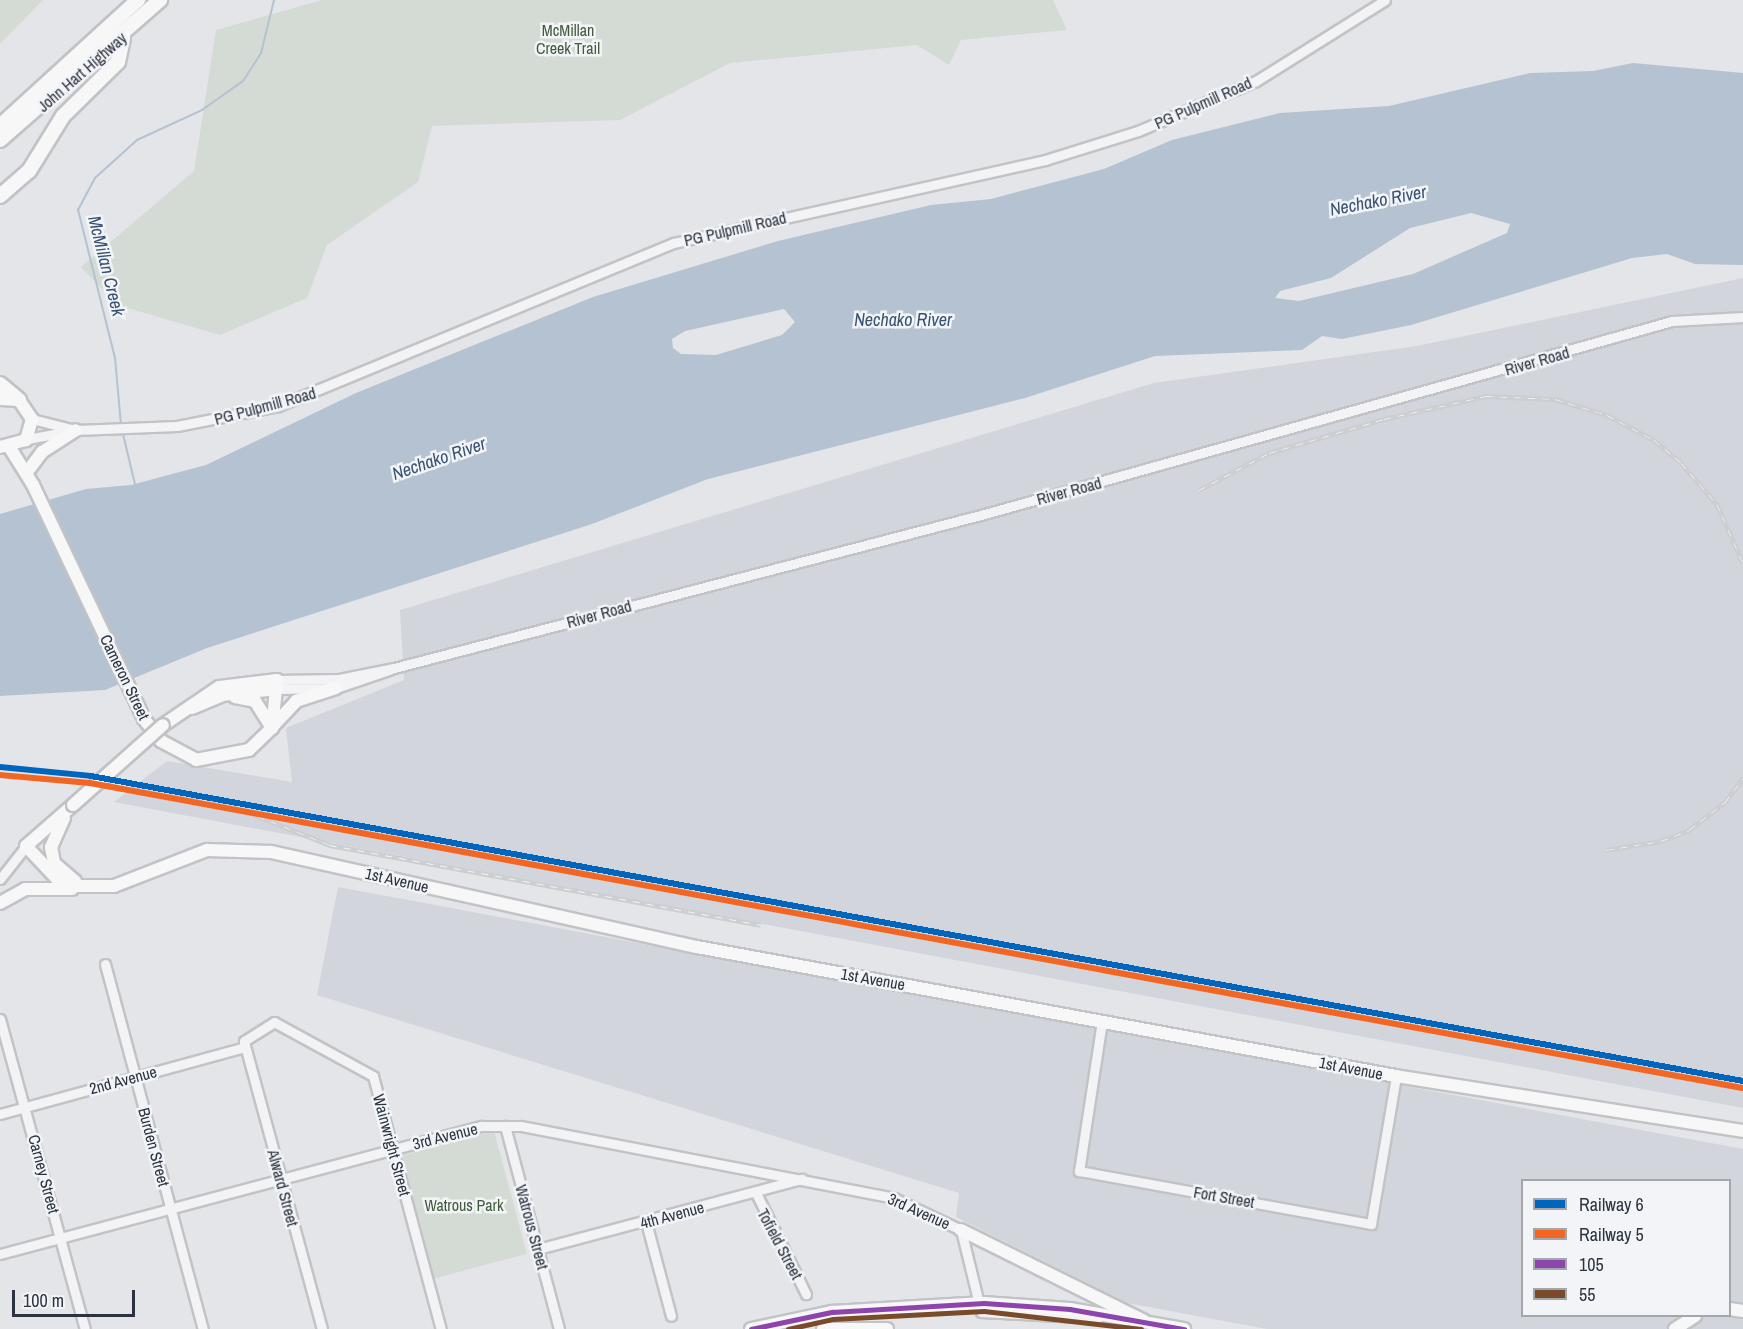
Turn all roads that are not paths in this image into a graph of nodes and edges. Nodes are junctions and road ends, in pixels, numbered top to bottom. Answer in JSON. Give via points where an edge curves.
{"nodes":[{"id":1,"x":138,"y":0,"type":"edge"},
{"id":2,"x":160,"y":0,"type":"edge"},
{"id":3,"x":1385,"y":0,"type":"edge"},
{"id":4,"x":123,"y":38,"type":"junction"},
{"id":5,"x":0,"y":126,"type":"edge"},
{"id":6,"x":0,"y":140,"type":"edge"},
{"id":7,"x":0,"y":196,"type":"edge"},
{"id":8,"x":1743,"y":317,"type":"edge"},
{"id":9,"x":0,"y":384,"type":"edge"},
{"id":10,"x":0,"y":399,"type":"edge"},
{"id":11,"x":19,"y":400,"type":"junction"},
{"id":12,"x":32,"y":419,"type":"junction"},
{"id":13,"x":76,"y":430,"type":"junction"},
{"id":14,"x":26,"y":439,"type":"junction"},
{"id":15,"x":5,"y":447,"type":"edge"},
{"id":16,"x":27,"y":472,"type":"junction"},
{"id":17,"x":394,"y":668,"type":"junction"},
{"id":18,"x":277,"y":684,"type":"junction"},
{"id":19,"x":336,"y":688,"type":"junction"},
{"id":20,"x":204,"y":703,"type":"junction"},
{"id":21,"x":177,"y":715,"type":"junction"},
{"id":22,"x":272,"y":728,"type":"junction"},
{"id":23,"x":74,"y":805,"type":"junction"},
{"id":24,"x":26,"y":846,"type":"junction"},
{"id":25,"x":0,"y":879,"type":"edge"},
{"id":26,"x":86,"y":888,"type":"junction"},
{"id":27,"x":0,"y":903,"type":"edge"},
{"id":28,"x":105,"y":964,"type":"dead end"},
{"id":29,"x":0,"y":1019,"type":"edge"},
{"id":30,"x":1102,"y":1021,"type":"junction"},
{"id":31,"x":245,"y":1047,"type":"junction"},
{"id":32,"x":1396,"y":1076,"type":"junction"},
{"id":33,"x":135,"y":1077,"type":"junction"},
{"id":34,"x":26,"y":1107,"type":"junction"},
{"id":35,"x":0,"y":1114,"type":"edge"},
{"id":36,"x":505,"y":1126,"type":"junction"},
{"id":37,"x":1743,"y":1131,"type":"edge"},
{"id":38,"x":393,"y":1149,"type":"junction"},
{"id":39,"x":806,"y":1178,"type":"junction"},
{"id":40,"x":281,"y":1179,"type":"junction"},
{"id":41,"x":756,"y":1193,"type":"junction"},
{"id":42,"x":171,"y":1209,"type":"junction"},
{"id":43,"x":646,"y":1222,"type":"junction"},
{"id":44,"x":961,"y":1230,"type":"junction"},
{"id":45,"x":61,"y":1238,"type":"junction"},
{"id":46,"x":538,"y":1249,"type":"junction"},
{"id":47,"x":0,"y":1254,"type":"edge"},
{"id":48,"x":806,"y":1294,"type":"dead end"},
{"id":49,"x":977,"y":1303,"type":"junction"},
{"id":50,"x":671,"y":1316,"type":"dead end"},
{"id":51,"x":1693,"y":1317,"type":"edge"},
{"id":52,"x":1145,"y":1322,"type":"junction"},
{"id":53,"x":85,"y":1329,"type":"edge"},
{"id":54,"x":204,"y":1329,"type":"edge"},
{"id":55,"x":322,"y":1329,"type":"edge"},
{"id":56,"x":441,"y":1329,"type":"edge"},
{"id":57,"x":559,"y":1329,"type":"edge"},
{"id":58,"x":750,"y":1329,"type":"edge"},
{"id":59,"x":823,"y":1329,"type":"edge"},
{"id":60,"x":887,"y":1329,"type":"edge"},
{"id":61,"x":1182,"y":1329,"type":"edge"},
{"id":62,"x":1675,"y":1329,"type":"edge"}],
"edges":[{"from":1,"to":5,"type":"highway","name":"John Hart Highway"},
{"from":2,"to":4,"type":"highway","name":"John Hart Highway"},
{"from":3,"to":13,"type":"street","name":"PG Pulpmill Road","via":[[1256,81],[1138,131],[1045,160],[674,243],[288,403],[220,420],[138,429]]},
{"from":4,"to":6,"type":"highway","name":"John Hart Highway"},
{"from":4,"to":7,"type":"highway","via":[[118,62],[63,116],[29,171]]},
{"from":8,"to":17,"type":"street","name":"River Road","via":[[1672,321],[1034,500]]},
{"from":9,"to":11,"type":"highway"},
{"from":10,"to":11,"type":"main road"},
{"from":11,"to":12,"type":"main road"},
{"from":12,"to":13,"type":"street"},
{"from":12,"to":14,"type":"main road"},
{"from":13,"to":14,"type":"street"},
{"from":13,"to":16,"type":"main road","via":[[42,452]]},
{"from":14,"to":15,"type":"main road"},
{"from":14,"to":16,"type":"main road"},
{"from":15,"to":16,"type":"main road"},
{"from":16,"to":22,"type":"main road","name":"Cameron Street","via":[[133,695],[161,741],[196,760],[234,757]]},
{"from":17,"to":18,"type":"street","name":"River Road"},
{"from":17,"to":19,"type":"street","name":"River Road"},
{"from":18,"to":19,"type":"street","name":"River Road"},
{"from":18,"to":20,"type":"main road","name":"River Road"},
{"from":18,"to":21,"type":"main road","name":"River Road","via":[[219,687]]},
{"from":18,"to":22,"type":"main road"},
{"from":19,"to":22,"type":"main road","name":"Cameron Street","via":[[296,701]]},
{"from":20,"to":21,"type":"main road","name":"River Road"},
{"from":20,"to":22,"type":"main road","via":[[249,697]]},
{"from":21,"to":23,"type":"main road","name":"River Road","bridge":true},
{"from":23,"to":24,"type":"main road","name":"River Road"},
{"from":23,"to":26,"type":"main road","via":[[51,847],[54,863]]},
{"from":24,"to":25,"type":"street"},
{"from":24,"to":26,"type":"main road","name":"1st Avenue","via":[[58,880]]},
{"from":26,"to":27,"type":"main road","via":[[25,889]]},
{"from":26,"to":30,"type":"main road","name":"1st Avenue","via":[[114,886],[207,850],[271,852],[697,947]]},
{"from":28,"to":33,"type":"street","name":"Burden Street"},
{"from":29,"to":34,"type":"street","name":"Carney Street"},
{"from":30,"to":32,"type":"main road","name":"1st Avenue"},
{"from":30,"to":32,"type":"street","name":"Fort Street","via":[[1079,1171],[1371,1224]]},
{"from":31,"to":33,"type":"street","name":"2nd Avenue"},
{"from":31,"to":38,"type":"street","name":"Wainwright Street","via":[[244,1041],[258,1028],[274,1022],[373,1076]]},
{"from":31,"to":40,"type":"street","name":"Alward Street"},
{"from":32,"to":37,"type":"main road","name":"1st Avenue"},
{"from":33,"to":34,"type":"street","name":"2nd Avenue"},
{"from":33,"to":42,"type":"street","name":"Burden Street"},
{"from":34,"to":35,"type":"street","name":"2nd Avenue"},
{"from":34,"to":45,"type":"street","name":"Carney Street"},
{"from":36,"to":38,"type":"street","name":"3rd Avenue","via":[[482,1126]]},
{"from":36,"to":39,"type":"street","name":"3rd Avenue"},
{"from":36,"to":46,"type":"street","name":"Watrous Street"},
{"from":38,"to":40,"type":"street","name":"3rd Avenue"},
{"from":38,"to":56,"type":"street","name":"Wainwright Street"},
{"from":39,"to":41,"type":"street","name":"4th Avenue"},
{"from":39,"to":44,"type":"street","name":"3rd Avenue","via":[[894,1198]]},
{"from":40,"to":42,"type":"street","name":"3rd Avenue"},
{"from":40,"to":55,"type":"street","name":"Alward Street"},
{"from":41,"to":43,"type":"street","name":"4th Avenue"},
{"from":41,"to":48,"type":"street","name":"Tofield Street"},
{"from":42,"to":45,"type":"street","name":"3rd Avenue"},
{"from":42,"to":54,"type":"street","name":"Burden Street"},
{"from":43,"to":46,"type":"street","name":"4th Avenue"},
{"from":43,"to":50,"type":"street"},
{"from":44,"to":49,"type":"street"},
{"from":44,"to":52,"type":"main road"},
{"from":45,"to":47,"type":"street","name":"3rd Avenue"},
{"from":45,"to":53,"type":"street","name":"Carney Street"},
{"from":46,"to":57,"type":"street","name":"Watrous Street"},
{"from":49,"to":52,"type":"main road"},
{"from":49,"to":58,"type":"main road","via":[[832,1312]]},
{"from":51,"to":62,"type":"main road"},
{"from":52,"to":61,"type":"main road"},
{"from":59,"to":60,"type":"main road"}]}
